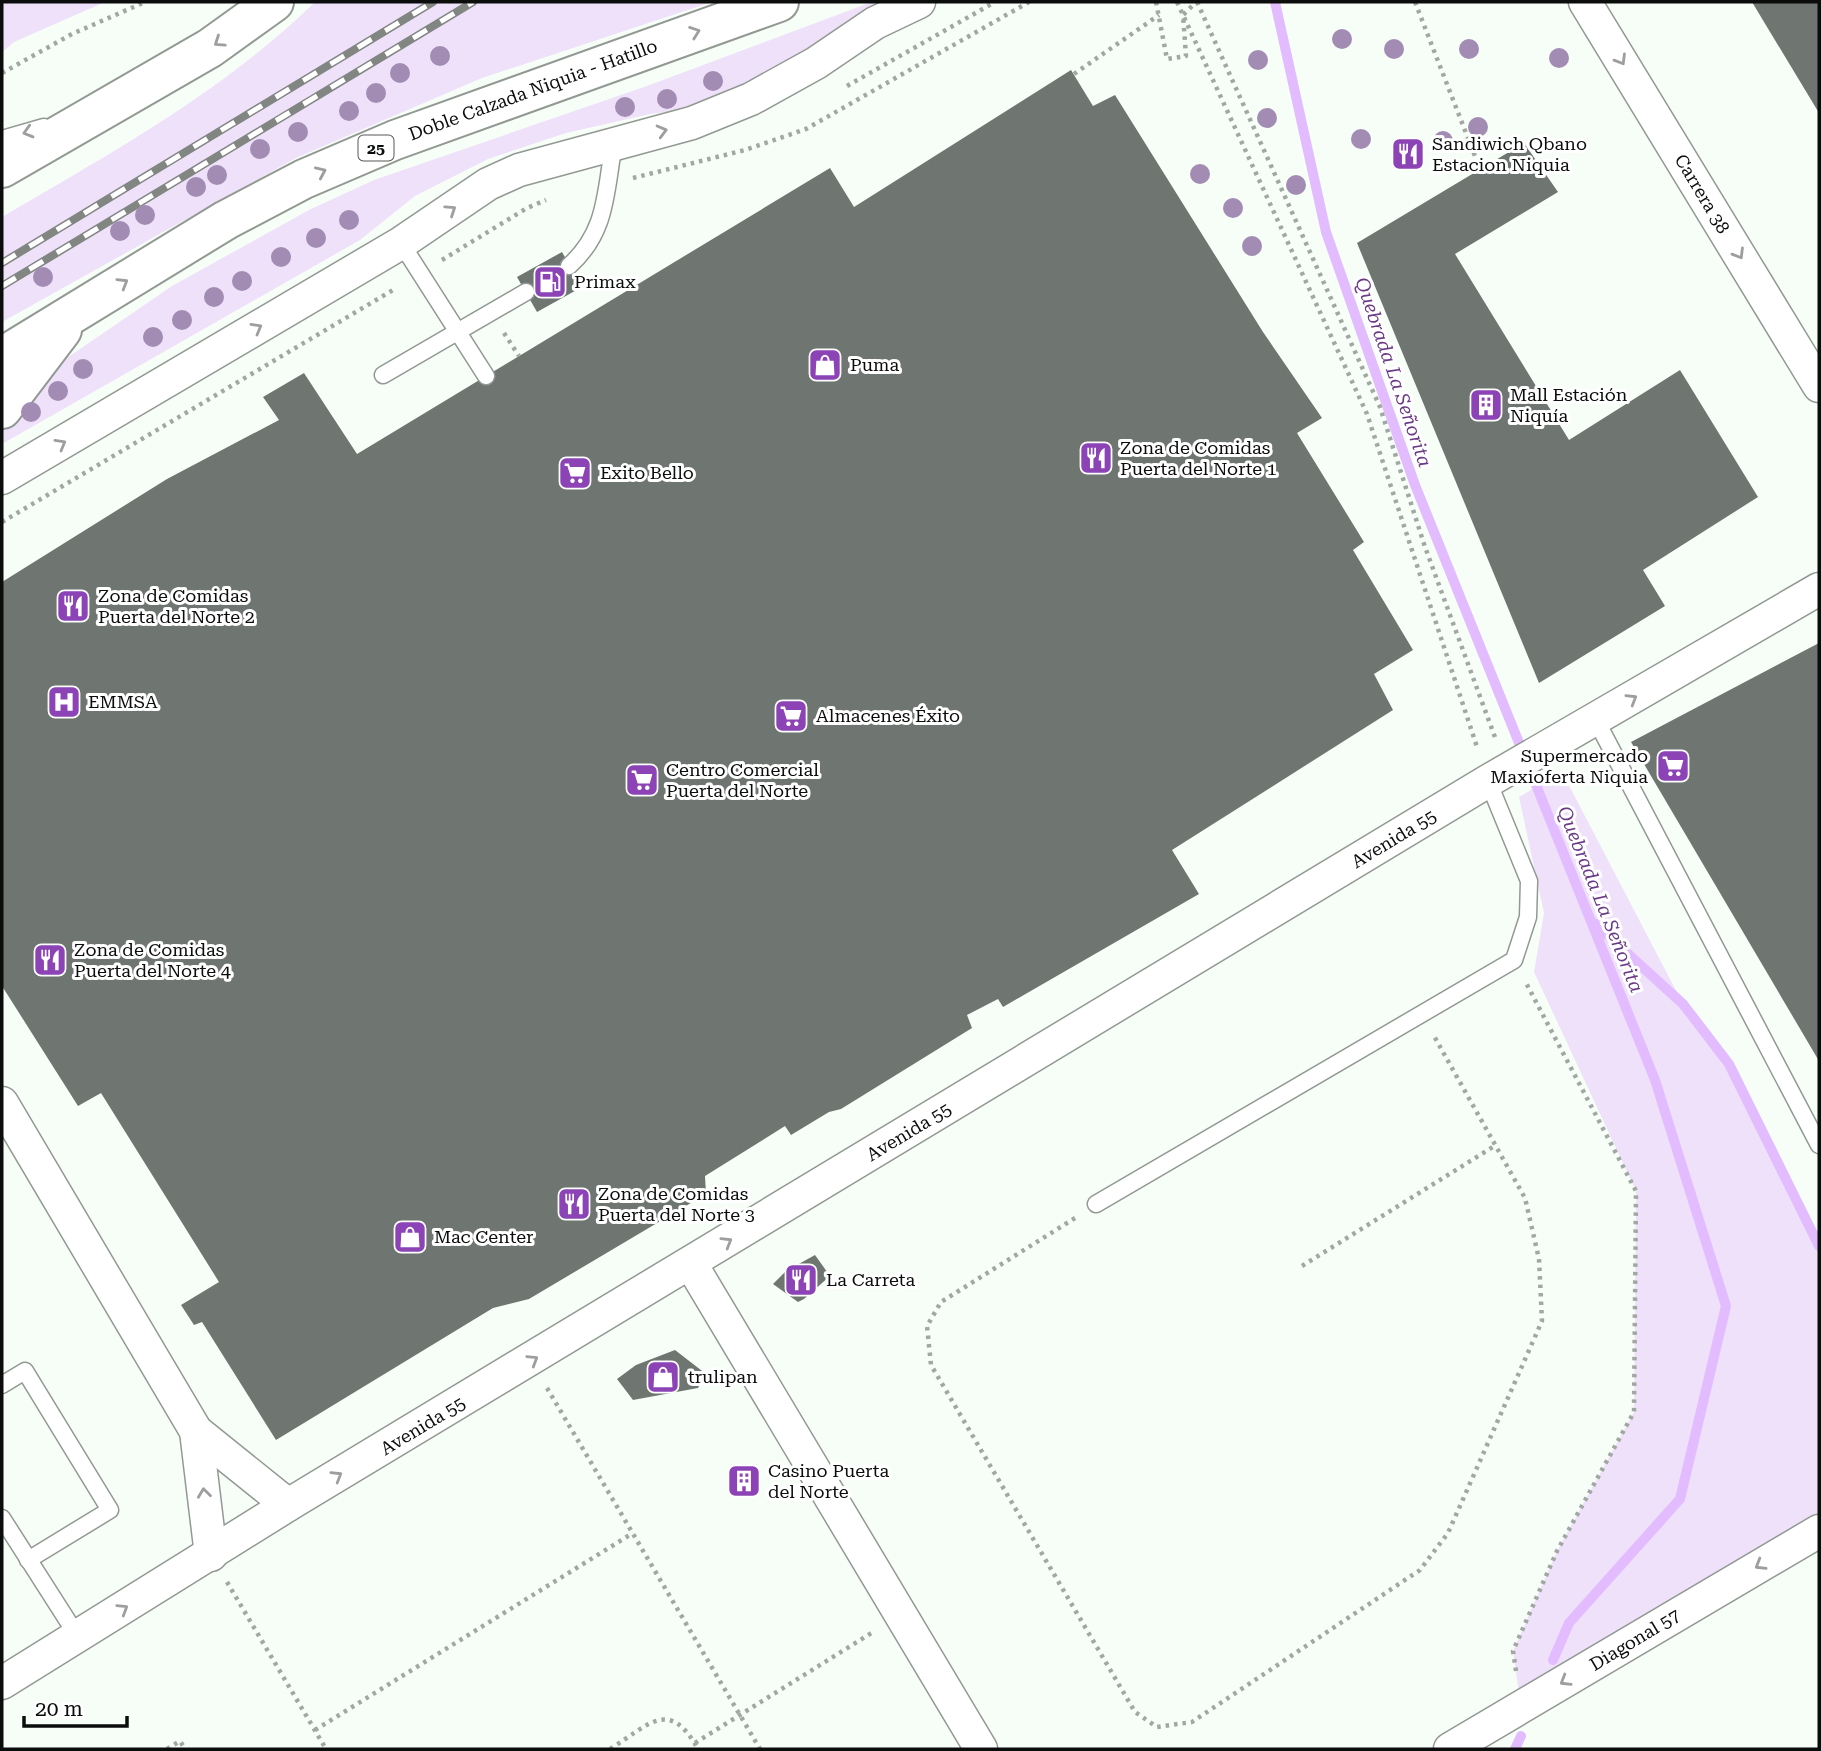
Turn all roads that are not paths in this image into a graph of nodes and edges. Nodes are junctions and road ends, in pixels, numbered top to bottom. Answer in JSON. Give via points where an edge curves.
{"nodes":[{"id":1,"x":274,"y":2,"type":"edge"},
{"id":2,"x":779,"y":2,"type":"edge"},
{"id":3,"x":919,"y":2,"type":"edge"},
{"id":4,"x":1585,"y":2,"type":"edge"},
{"id":5,"x":101,"y":111,"type":"junction"},
{"id":6,"x":2,"y":139,"type":"edge"},
{"id":7,"x":614,"y":144,"type":"junction"},
{"id":8,"x":2,"y":168,"type":"edge"},
{"id":9,"x":401,"y":243,"type":"junction"},
{"id":10,"x":569,"y":266,"type":"dead end"},
{"id":11,"x":526,"y":292,"type":"dead end"},
{"id":12,"x":76,"y":312,"type":"junction"},
{"id":13,"x":457,"y":331,"type":"junction"},
{"id":14,"x":2,"y":357,"type":"edge"},
{"id":15,"x":383,"y":375,"type":"dead end"},
{"id":16,"x":486,"y":376,"type":"dead end"},
{"id":17,"x":1817,"y":378,"type":"edge"},
{"id":18,"x":2,"y":409,"type":"edge"},
{"id":19,"x":2,"y":478,"type":"edge"},
{"id":20,"x":1819,"y":589,"type":"edge"},
{"id":21,"x":1584,"y":727,"type":"junction"},
{"id":22,"x":1494,"y":778,"type":"junction"},
{"id":23,"x":2,"y":1103,"type":"edge"},
{"id":24,"x":1819,"y":1145,"type":"edge"},
{"id":25,"x":1096,"y":1204,"type":"road end"},
{"id":26,"x":691,"y":1264,"type":"junction"},
{"id":27,"x":2,"y":1385,"type":"edge"},
{"id":28,"x":197,"y":1431,"type":"junction"},
{"id":29,"x":288,"y":1505,"type":"junction"},
{"id":30,"x":2,"y":1518,"type":"edge"},
{"id":31,"x":1819,"y":1531,"type":"edge"},
{"id":32,"x":211,"y":1555,"type":"junction"},
{"id":33,"x":28,"y":1560,"type":"junction"},
{"id":34,"x":78,"y":1637,"type":"junction"},
{"id":35,"x":2,"y":1683,"type":"edge"},
{"id":36,"x":981,"y":1749,"type":"edge"},
{"id":37,"x":1450,"y":1749,"type":"edge"}],
"edges":[{"from":1,"to":5,"type":"highway","one_way":true,"via":[[210,48]]},
{"from":12,"to":2,"type":"highway","name":"Doble Calzada Niquia - Hatillo","number":"25","one_way":true,"via":[[226,220],[304,179],[395,139]]},
{"from":7,"to":3,"type":"street","one_way":true,"via":[[751,99],[875,23]]},
{"from":4,"to":17,"type":"street","name":"Carrera 38","one_way":true},
{"from":5,"to":6,"type":"lane","one_way":true},
{"from":5,"to":8,"type":"highway"},
{"from":9,"to":7,"type":"street","one_way":true,"via":[[519,170]]},
{"from":7,"to":10,"type":"lane","via":[[602,222],[583,254]]},
{"from":9,"to":13,"type":"lane"},
{"from":19,"to":9,"type":"street","one_way":true},
{"from":11,"to":13,"type":"lane"},
{"from":12,"to":14,"type":"highway","name":"Doble Calzada Niquia - Hatillo","number":"25"},
{"from":12,"to":18,"type":"highway"},
{"from":13,"to":15,"type":"lane"},
{"from":13,"to":16,"type":"lane"},
{"from":21,"to":20,"type":"street","name":"Avenida 55","one_way":true},
{"from":21,"to":22,"type":"street","name":"Avenida 55"},
{"from":21,"to":24,"type":"lane"},
{"from":22,"to":25,"type":"lane","via":[[1528,881],[1528,916],[1514,960]]},
{"from":26,"to":22,"type":"street","name":"Avenida 55","one_way":true},
{"from":23,"to":28,"type":"street"},
{"from":29,"to":26,"type":"street","name":"Avenida 55","one_way":true},
{"from":26,"to":36,"type":"street"},
{"from":27,"to":33,"type":"lane","via":[[25,1371],[110,1510]]},
{"from":28,"to":29,"type":"street"},
{"from":32,"to":28,"type":"street","one_way":true},
{"from":29,"to":32,"type":"street","name":"Avenida 55"},
{"from":30,"to":33,"type":"lane"},
{"from":31,"to":37,"type":"street","name":"Diagonal 57","one_way":true},
{"from":34,"to":32,"type":"street","name":"Avenida 55","one_way":true},
{"from":33,"to":34,"type":"lane"},
{"from":34,"to":35,"type":"street","name":"Avenida 55"}]}
